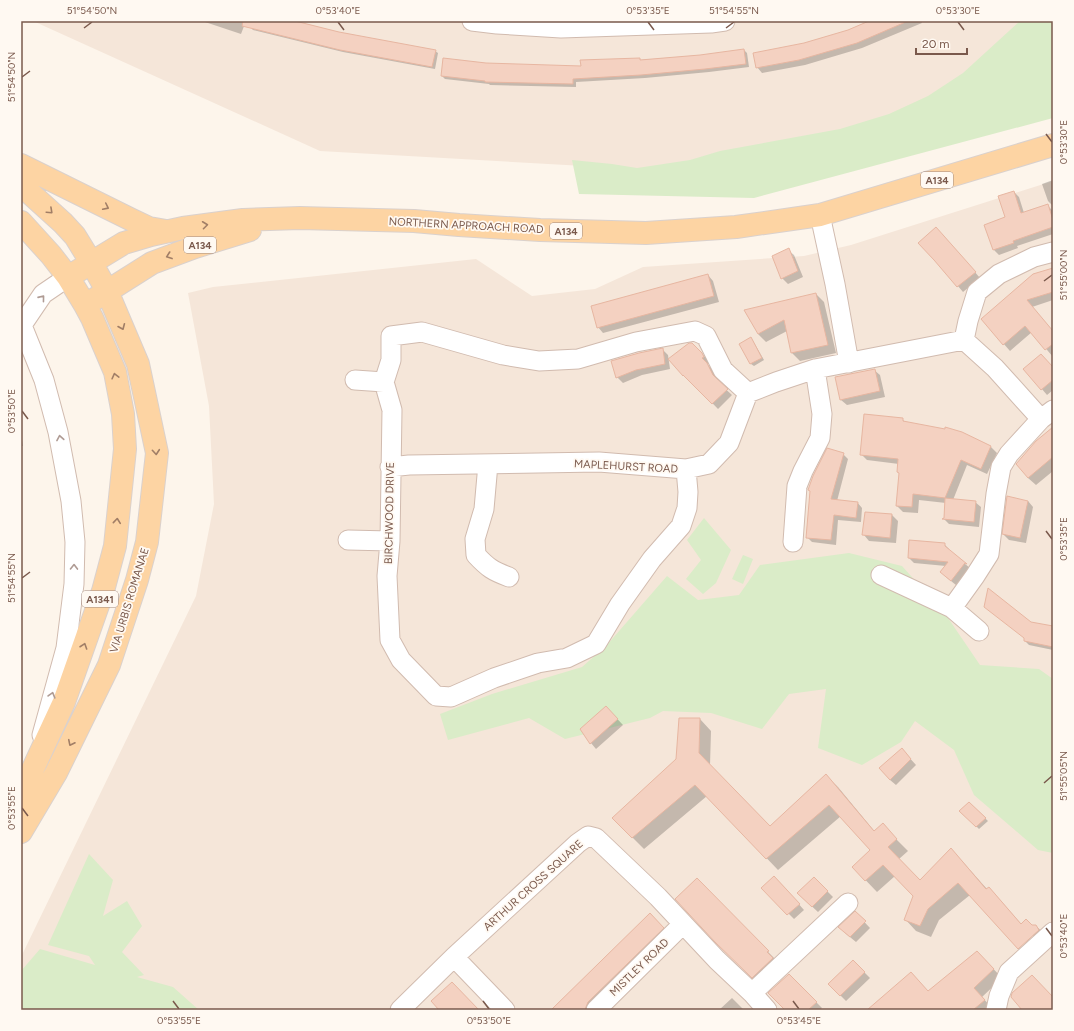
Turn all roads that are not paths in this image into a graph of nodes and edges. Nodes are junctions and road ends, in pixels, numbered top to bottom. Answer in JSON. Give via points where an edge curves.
{"nodes":[{"id":1,"x":472,"y":21,"type":"edge"},
{"id":2,"x":725,"y":21,"type":"edge"},
{"id":3,"x":1053,"y":145,"type":"edge"},
{"id":4,"x":21,"y":165,"type":"edge"},
{"id":5,"x":21,"y":185,"type":"edge"},
{"id":6,"x":820,"y":215,"type":"junction"},
{"id":7,"x":300,"y":218,"type":"junction"},
{"id":8,"x":21,"y":222,"type":"edge"},
{"id":9,"x":166,"y":231,"type":"junction"},
{"id":10,"x":1053,"y":252,"type":"edge"},
{"id":11,"x":91,"y":262,"type":"junction"},
{"id":12,"x":68,"y":277,"type":"junction"},
{"id":13,"x":107,"y":291,"type":"junction"},
{"id":14,"x":86,"y":305,"type":"junction"},
{"id":15,"x":22,"y":324,"type":"edge"},
{"id":16,"x":964,"y":340,"type":"junction"},
{"id":17,"x":849,"y":363,"type":"junction"},
{"id":18,"x":815,"y":369,"type":"junction"},
{"id":19,"x":355,"y":380,"type":"dead end"},
{"id":20,"x":384,"y":382,"type":"junction"},
{"id":21,"x":748,"y":393,"type":"junction"},
{"id":22,"x":1047,"y":415,"type":"edge"},
{"id":23,"x":488,"y":464,"type":"junction"},
{"id":24,"x":390,"y":467,"type":"junction"},
{"id":25,"x":686,"y":469,"type":"junction"},
{"id":26,"x":348,"y":540,"type":"dead end"},
{"id":27,"x":390,"y":540,"type":"junction"},
{"id":28,"x":793,"y":542,"type":"dead end"},
{"id":29,"x":881,"y":575,"type":"dead end"},
{"id":30,"x":509,"y":577,"type":"dead end"},
{"id":31,"x":952,"y":608,"type":"junction"},
{"id":32,"x":979,"y":631,"type":"dead end"},
{"id":33,"x":32,"y":773,"type":"junction"},
{"id":34,"x":21,"y":803,"type":"edge"},
{"id":35,"x":21,"y":832,"type":"edge"},
{"id":36,"x":848,"y":903,"type":"dead end"},
{"id":37,"x":683,"y":924,"type":"junction"},
{"id":38,"x":1053,"y":932,"type":"edge"},
{"id":39,"x":454,"y":957,"type":"junction"},
{"id":40,"x":752,"y":993,"type":"junction"},
{"id":41,"x":400,"y":1010,"type":"edge"},
{"id":42,"x":505,"y":1010,"type":"edge"},
{"id":43,"x":596,"y":1010,"type":"edge"},
{"id":44,"x":767,"y":1010,"type":"edge"},
{"id":45,"x":996,"y":1010,"type":"edge"}],
"edges":[{"from":1,"to":2,"type":"street","via":[[561,28]]},
{"from":3,"to":6,"type":"main road","name":"NORTHERN APPROACH ROAD","number":"A134"},
{"from":4,"to":9,"type":"main road","name":"NORTHERN APPROACH ROAD","number":"A134","one_way":true,"via":[[149,228]]},
{"from":5,"to":11,"type":"main road","one_way":true,"via":[[75,236]]},
{"from":6,"to":7,"type":"main road","name":"NORTHERN APPROACH ROAD","number":"A134","via":[[736,227],[646,233]]},
{"from":6,"to":17,"type":"street"},
{"from":9,"to":7,"type":"main road","name":"NORTHERN APPROACH ROAD","number":"A134","one_way":true,"via":[[243,220]]},
{"from":7,"to":13,"type":"main road","name":"NORTHERN APPROACH ROAD","number":"A134","one_way":true,"via":[[246,231],[164,258]]},
{"from":8,"to":12,"type":"main road"},
{"from":9,"to":11,"type":"main road","name":"NORTHERN APPROACH ROAD","number":"A134","via":[[124,243]]},
{"from":10,"to":16,"type":"street","via":[[1034,257],[999,274],[977,292]]},
{"from":11,"to":12,"type":"main road","name":"NORTHERN APPROACH ROAD","number":"A134"},
{"from":11,"to":13,"type":"main road","name":"VIA URBIS ROMANAE","number":"A1341"},
{"from":12,"to":14,"type":"main road","number":"A1341"},
{"from":15,"to":12,"type":"street","one_way":true,"via":[[44,294]]},
{"from":13,"to":14,"type":"main road","name":"NORTHERN APPROACH ROAD","number":"A134"},
{"from":13,"to":35,"type":"main road","name":"VIA URBIS ROMANAE","number":"A1341","one_way":true,"via":[[138,364],[157,453],[147,542],[109,666],[56,773]]},
{"from":33,"to":14,"type":"main road","number":"A1341","one_way":true,"via":[[64,702],[103,591],[115,546],[125,449],[123,414],[115,372]]},
{"from":33,"to":15,"type":"street","one_way":true,"via":[[66,648],[74,584],[74,542],[71,501],[58,432],[44,380]]},
{"from":16,"to":17,"type":"street"},
{"from":16,"to":22,"type":"street"},
{"from":17,"to":18,"type":"street"},
{"from":18,"to":21,"type":"street"},
{"from":18,"to":28,"type":"street","via":[[822,414],[820,438],[797,486]]},
{"from":19,"to":20,"type":"street"},
{"from":20,"to":21,"type":"street","via":[[391,360],[391,336],[422,332],[503,355],[539,361],[578,359],[636,342],[695,331],[706,336],[723,370]]},
{"from":20,"to":24,"type":"street","name":"BIRCHWOOD DRIVE","via":[[392,410]]},
{"from":21,"to":25,"type":"street","name":"MAPLEHURST ROAD","via":[[729,443],[709,464]]},
{"from":22,"to":31,"type":"street","via":[[1009,454],[1001,466],[988,554]]},
{"from":23,"to":24,"type":"street","name":"MAPLEHURST ROAD"},
{"from":23,"to":25,"type":"street","name":"MAPLEHURST ROAD","via":[[599,462]]},
{"from":23,"to":30,"type":"street","via":[[484,509],[475,539],[476,555],[486,566]]},
{"from":24,"to":27,"type":"street","name":"BIRCHWOOD DRIVE"},
{"from":25,"to":27,"type":"street","name":"BIRCHWOOD DRIVE","via":[[687,508],[681,526],[652,559],[596,644],[567,658],[538,663],[494,678],[451,697],[436,696],[401,660],[390,640],[387,576]]},
{"from":26,"to":27,"type":"street"},
{"from":29,"to":31,"type":"street"},
{"from":31,"to":32,"type":"street"},
{"from":33,"to":34,"type":"main road","number":"A1341"},
{"from":36,"to":40,"type":"street"},
{"from":37,"to":39,"type":"street","name":"ARTHUR CROSS SQUARE","via":[[596,838],[588,836]]},
{"from":37,"to":40,"type":"street","name":"ARTHUR CROSS SQUARE"},
{"from":37,"to":43,"type":"street","name":"MISTLEY ROAD"},
{"from":38,"to":45,"type":"street","via":[[1009,972]]},
{"from":39,"to":41,"type":"street","name":"ARTHUR CROSS SQUARE"},
{"from":39,"to":42,"type":"street"},
{"from":40,"to":44,"type":"street","name":"ARTHUR CROSS SQUARE"}]}
